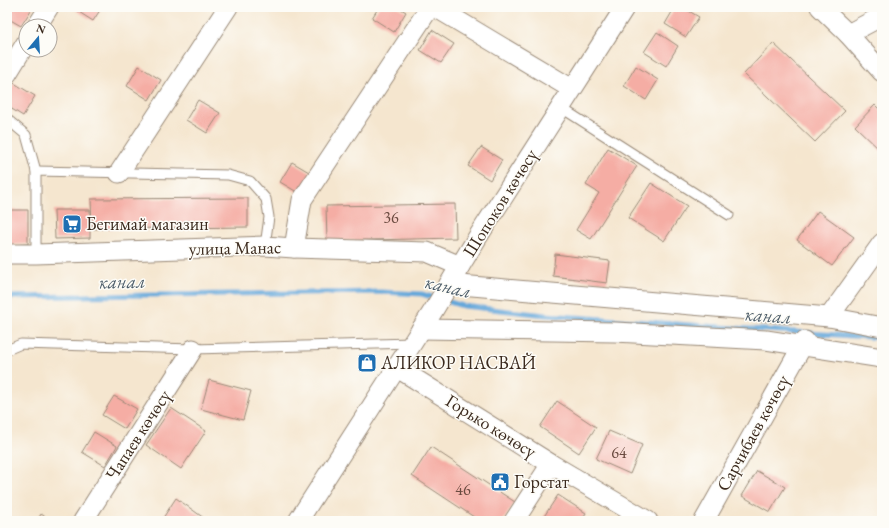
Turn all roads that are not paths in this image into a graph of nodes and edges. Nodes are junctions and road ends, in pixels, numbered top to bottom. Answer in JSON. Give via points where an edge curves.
{"nodes":[{"id":1,"x":49,"y":7,"type":"edge"},
{"id":2,"x":228,"y":7,"type":"edge"},
{"id":3,"x":430,"y":7,"type":"edge"},
{"id":4,"x":435,"y":7,"type":"edge"},
{"id":5,"x":625,"y":7,"type":"edge"},
{"id":6,"x":820,"y":7,"type":"edge"},
{"id":7,"x":882,"y":16,"type":"edge"},
{"id":8,"x":42,"y":18,"type":"edge"},
{"id":9,"x":848,"y":34,"type":"junction"},
{"id":10,"x":18,"y":56,"type":"edge"},
{"id":11,"x":882,"y":72,"type":"edge"},
{"id":12,"x":7,"y":74,"type":"edge"},
{"id":13,"x":572,"y":89,"type":"junction"},
{"id":14,"x":560,"y":107,"type":"junction"},
{"id":15,"x":7,"y":119,"type":"edge"},
{"id":16,"x":36,"y":171,"type":"junction"},
{"id":17,"x":120,"y":173,"type":"junction"},
{"id":18,"x":729,"y":215,"type":"dead end"},
{"id":19,"x":882,"y":243,"type":"edge"},
{"id":20,"x":265,"y":246,"type":"junction"},
{"id":21,"x":294,"y":248,"type":"junction"},
{"id":22,"x":7,"y":254,"type":"edge"},
{"id":23,"x":36,"y":254,"type":"junction"},
{"id":24,"x":460,"y":266,"type":"junction"},
{"id":25,"x":449,"y":284,"type":"junction"},
{"id":26,"x":829,"y":317,"type":"junction"},
{"id":27,"x":882,"y":327,"type":"edge"},
{"id":28,"x":416,"y":336,"type":"junction"},
{"id":29,"x":804,"y":343,"type":"junction"},
{"id":30,"x":193,"y":349,"type":"junction"},
{"id":31,"x":7,"y":350,"type":"edge"},
{"id":32,"x":882,"y":358,"type":"edge"},
{"id":33,"x":396,"y":367,"type":"junction"},
{"id":34,"x":551,"y":464,"type":"junction"},
{"id":35,"x":83,"y":521,"type":"edge"},
{"id":36,"x":298,"y":521,"type":"edge"},
{"id":37,"x":514,"y":521,"type":"edge"},
{"id":38,"x":648,"y":521,"type":"edge"},
{"id":39,"x":704,"y":521,"type":"edge"}],
"edges":[{"from":1,"to":8,"type":"street"},
{"from":2,"to":17,"type":"street"},
{"from":3,"to":21,"type":"street","via":[[302,200]]},
{"from":4,"to":13,"type":"street"},
{"from":5,"to":13,"type":"street","name":"Шопоков көчөсү"},
{"from":6,"to":9,"type":"street"},
{"from":7,"to":9,"type":"street"},
{"from":9,"to":11,"type":"street"},
{"from":10,"to":12,"type":"street"},
{"from":13,"to":14,"type":"street","name":"Шопоков көчөсү"},
{"from":14,"to":18,"type":"lane"},
{"from":14,"to":24,"type":"street","name":"Шопоков көчөсү"},
{"from":15,"to":16,"type":"lane","via":[[26,135]]},
{"from":16,"to":17,"type":"lane"},
{"from":16,"to":23,"type":"lane"},
{"from":17,"to":20,"type":"lane","via":[[228,175],[250,181],[266,199],[269,216]]},
{"from":19,"to":26,"type":"street"},
{"from":20,"to":21,"type":"street","name":"улица Манас"},
{"from":20,"to":23,"type":"street","name":"улица Манас"},
{"from":21,"to":24,"type":"street","name":"улица Манас","via":[[427,252]]},
{"from":22,"to":23,"type":"street","name":"улица Манас"},
{"from":24,"to":25,"type":"street","name":"Шопоков көчөсү"},
{"from":25,"to":26,"type":"street"},
{"from":25,"to":28,"type":"street","name":"Шопоков көчөсү"},
{"from":26,"to":27,"type":"street"},
{"from":28,"to":29,"type":"street","via":[[616,332]]},
{"from":28,"to":30,"type":"lane"},
{"from":28,"to":33,"type":"street","name":"Шопоков көчөсү"},
{"from":29,"to":32,"type":"street"},
{"from":29,"to":39,"type":"street","name":"Сарчибаев көчөсү"},
{"from":30,"to":31,"type":"lane","via":[[21,344]]},
{"from":30,"to":35,"type":"street","name":"Чапаев көчөсү"},
{"from":33,"to":34,"type":"street","name":"Горько көчөсү"},
{"from":33,"to":36,"type":"street","name":"Шопоков көчөсү"},
{"from":34,"to":37,"type":"street"},
{"from":34,"to":38,"type":"street","name":"Горько көчөсү"}]}
